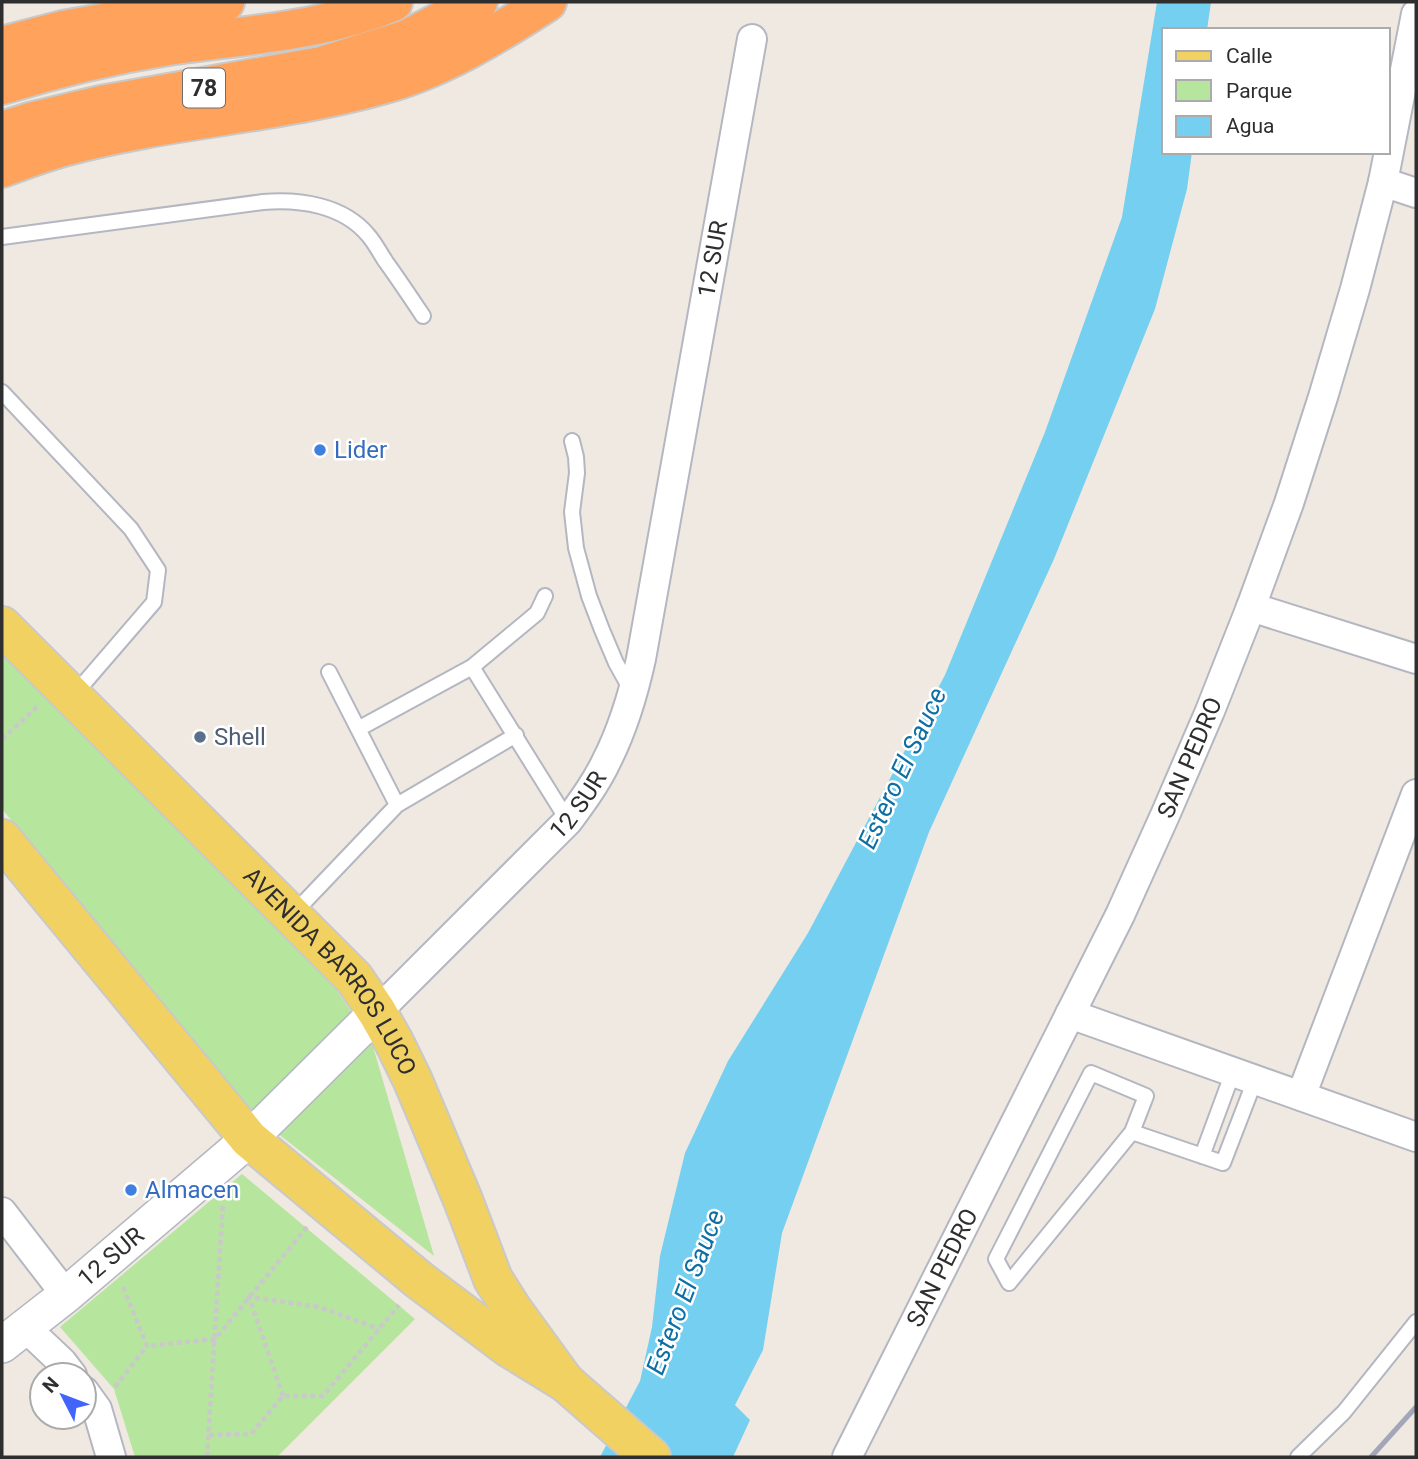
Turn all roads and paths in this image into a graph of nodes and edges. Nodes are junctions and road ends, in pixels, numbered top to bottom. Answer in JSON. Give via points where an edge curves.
{"nodes":[{"id":1,"x":225,"y":2,"type":"edge"},
{"id":2,"x":393,"y":2,"type":"edge"},
{"id":3,"x":478,"y":2,"type":"edge"},
{"id":4,"x":547,"y":2,"type":"edge"},
{"id":5,"x":1416,"y":14,"type":"edge"},
{"id":6,"x":752,"y":39,"type":"dead end"},
{"id":7,"x":2,"y":46,"type":"edge"},
{"id":8,"x":2,"y":85,"type":"edge"},
{"id":9,"x":2,"y":131,"type":"edge"},
{"id":10,"x":1390,"y":146,"type":"edge"},
{"id":11,"x":1388,"y":154,"type":"edge"},
{"id":12,"x":2,"y":168,"type":"edge"},
{"id":13,"x":1383,"y":182,"type":"junction"},
{"id":14,"x":1416,"y":193,"type":"edge"},
{"id":15,"x":2,"y":237,"type":"edge"},
{"id":16,"x":423,"y":316,"type":"dead end"},
{"id":17,"x":2,"y":392,"type":"edge"},
{"id":18,"x":572,"y":441,"type":"dead end"},
{"id":19,"x":545,"y":596,"type":"dead end"},
{"id":20,"x":1251,"y":607,"type":"junction"},
{"id":21,"x":2,"y":626,"type":"edge"},
{"id":22,"x":1416,"y":659,"type":"edge"},
{"id":23,"x":472,"y":667,"type":"junction"},
{"id":24,"x":329,"y":672,"type":"dead end"},
{"id":25,"x":66,"y":691,"type":"junction"},
{"id":26,"x":633,"y":694,"type":"junction"},
{"id":27,"x":358,"y":729,"type":"junction"},
{"id":28,"x":516,"y":735,"type":"junction"},
{"id":29,"x":2,"y":739,"type":"edge"},
{"id":30,"x":1416,"y":794,"type":"edge"},
{"id":31,"x":397,"y":805,"type":"junction"},
{"id":32,"x":568,"y":821,"type":"junction"},
{"id":33,"x":2,"y":839,"type":"edge"},
{"id":34,"x":292,"y":915,"type":"junction"},
{"id":35,"x":377,"y":1013,"type":"junction"},
{"id":36,"x":1070,"y":1014,"type":"junction"},
{"id":37,"x":1244,"y":1076,"type":"junction"},
{"id":38,"x":1301,"y":1096,"type":"junction"},
{"id":39,"x":1132,"y":1132,"type":"junction"},
{"id":40,"x":1416,"y":1137,"type":"edge"},
{"id":41,"x":237,"y":1149,"type":"junction"},
{"id":42,"x":1202,"y":1156,"type":"junction"},
{"id":43,"x":326,"y":1203,"type":"junction"},
{"id":44,"x":2,"y":1212,"type":"edge"},
{"id":45,"x":111,"y":1257,"type":"junction"},
{"id":46,"x":419,"y":1280,"type":"junction"},
{"id":47,"x":66,"y":1295,"type":"junction"},
{"id":48,"x":249,"y":1297,"type":"junction"},
{"id":49,"x":1416,"y":1322,"type":"edge"},
{"id":50,"x":379,"y":1329,"type":"junction"},
{"id":51,"x":14,"y":1336,"type":"edge"},
{"id":52,"x":215,"y":1339,"type":"junction"},
{"id":53,"x":147,"y":1346,"type":"junction"},
{"id":54,"x":60,"y":1361,"type":"edge"},
{"id":55,"x":565,"y":1382,"type":"junction"},
{"id":56,"x":98,"y":1393,"type":"edge"},
{"id":57,"x":283,"y":1395,"type":"junction"},
{"id":58,"x":98,"y":1420,"type":"edge"},
{"id":59,"x":209,"y":1435,"type":"junction"},
{"id":60,"x":111,"y":1457,"type":"edge"},
{"id":61,"x":207,"y":1457,"type":"edge"},
{"id":62,"x":651,"y":1457,"type":"edge"},
{"id":63,"x":847,"y":1457,"type":"edge"},
{"id":64,"x":1298,"y":1457,"type":"edge"}],
"edges":[{"from":1,"to":7,"type":"highway","via":[[75,28]]},
{"from":2,"to":8,"type":"highway","number":"78","via":[[315,25],[114,55]]},
{"from":3,"to":9,"type":"highway","number":"78","via":[[405,40],[322,66],[101,105]]},
{"from":4,"to":12,"type":"highway","via":[[468,49],[383,85],[110,136]]},
{"from":5,"to":10,"type":"street","name":"SAN PEDRO"},
{"from":6,"to":26,"type":"street","name":"12 SUR"},
{"from":11,"to":13,"type":"street","name":"SAN PEDRO"},
{"from":13,"to":14,"type":"street"},
{"from":13,"to":20,"type":"street","name":"SAN PEDRO","via":[[1323,397]]},
{"from":15,"to":16,"type":"lane","via":[[263,202],[302,202],[338,213],[368,234]]},
{"from":17,"to":25,"type":"lane","via":[[131,530],[158,570],[154,602]]},
{"from":18,"to":26,"type":"lane","via":[[577,473],[572,512],[576,548],[602,630]]},
{"from":19,"to":23,"type":"lane","via":[[537,613]]},
{"from":20,"to":22,"type":"street"},
{"from":20,"to":36,"type":"street","name":"SAN PEDRO","via":[[1166,813]]},
{"from":21,"to":25,"type":"main road","name":"AVENIDA BARROS LUCO"},
{"from":23,"to":27,"type":"lane"},
{"from":23,"to":28,"type":"lane"},
{"from":24,"to":27,"type":"lane"},
{"from":25,"to":29,"type":"path"},
{"from":25,"to":34,"type":"main road","name":"AVENIDA BARROS LUCO"},
{"from":26,"to":32,"type":"street","name":"12 SUR","via":[[606,762]]},
{"from":27,"to":31,"type":"lane"},
{"from":28,"to":31,"type":"lane"},
{"from":28,"to":32,"type":"lane"},
{"from":30,"to":38,"type":"street"},
{"from":31,"to":34,"type":"lane"},
{"from":32,"to":35,"type":"street","name":"12 SUR"},
{"from":33,"to":41,"type":"main road","name":"AVENIDA BARROS LUCO"},
{"from":34,"to":35,"type":"main road","name":"AVENIDA BARROS LUCO","via":[[354,978]]},
{"from":35,"to":41,"type":"street","name":"12 SUR"},
{"from":35,"to":55,"type":"main road","name":"AVENIDA BARROS LUCO","via":[[412,1081],[494,1279]]},
{"from":36,"to":37,"type":"street"},
{"from":36,"to":63,"type":"street","name":"SAN PEDRO"},
{"from":37,"to":38,"type":"street"},
{"from":37,"to":42,"type":"lane"},
{"from":37,"to":42,"type":"lane","via":[[1223,1163]]},
{"from":38,"to":40,"type":"street"},
{"from":39,"to":39,"type":"lane","via":[[1018,1272],[1009,1283],[996,1259],[1091,1073],[1146,1096]]},
{"from":39,"to":42,"type":"lane"},
{"from":41,"to":43,"type":"main road","name":"AVENIDA BARROS LUCO"},
{"from":41,"to":45,"type":"street","name":"12 SUR"},
{"from":41,"to":52,"type":"path"},
{"from":43,"to":46,"type":"main road","name":"AVENIDA BARROS LUCO"},
{"from":43,"to":48,"type":"path"},
{"from":44,"to":47,"type":"street"},
{"from":45,"to":47,"type":"street","name":"12 SUR"},
{"from":45,"to":53,"type":"path"},
{"from":46,"to":50,"type":"path"},
{"from":46,"to":55,"type":"main road","name":"AVENIDA BARROS LUCO","via":[[508,1348]]},
{"from":47,"to":51,"type":"street","name":"12 SUR"},
{"from":48,"to":50,"type":"path","via":[[319,1307]]},
{"from":48,"to":52,"type":"path"},
{"from":48,"to":57,"type":"path"},
{"from":49,"to":64,"type":"lane","via":[[1344,1412]]},
{"from":50,"to":57,"type":"path","via":[[323,1396]]},
{"from":51,"to":54,"type":"street"},
{"from":52,"to":53,"type":"path"},
{"from":52,"to":59,"type":"path"},
{"from":53,"to":56,"type":"path"},
{"from":55,"to":62,"type":"main road","name":"AVENIDA BARROS LUCO"},
{"from":57,"to":59,"type":"path","via":[[251,1434]]},
{"from":58,"to":60,"type":"street"},
{"from":59,"to":61,"type":"path"}]}
